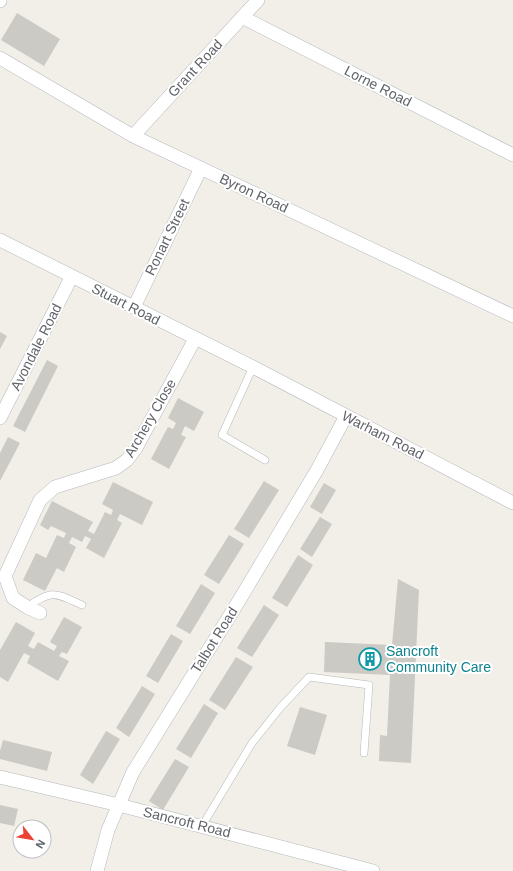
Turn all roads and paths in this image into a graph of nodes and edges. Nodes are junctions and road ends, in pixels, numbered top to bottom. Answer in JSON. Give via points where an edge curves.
{"nodes":[{"id":1,"x":258,"y":0,"type":"edge"},
{"id":2,"x":242,"y":17,"type":"junction"},
{"id":3,"x":0,"y":58,"type":"edge"},
{"id":4,"x":133,"y":136,"type":"junction"},
{"id":5,"x":513,"y":154,"type":"edge"},
{"id":6,"x":201,"y":168,"type":"junction"},
{"id":7,"x":0,"y":240,"type":"edge"},
{"id":8,"x":72,"y":276,"type":"junction"},
{"id":9,"x":134,"y":307,"type":"junction"},
{"id":10,"x":513,"y":316,"type":"edge"},
{"id":11,"x":195,"y":339,"type":"junction"},
{"id":12,"x":253,"y":367,"type":"junction"},
{"id":13,"x":346,"y":416,"type":"junction"},
{"id":14,"x":0,"y":418,"type":"edge"},
{"id":15,"x":265,"y":460,"type":"dead end"},
{"id":16,"x":513,"y":503,"type":"edge"},
{"id":17,"x":82,"y":604,"type":"dead end"},
{"id":18,"x":27,"y":607,"type":"junction"},
{"id":19,"x":40,"y":613,"type":"dead end"},
{"id":20,"x":364,"y":753,"type":"dead end"},
{"id":21,"x":0,"y":777,"type":"edge"},
{"id":22,"x":118,"y":804,"type":"junction"},
{"id":23,"x":202,"y":826,"type":"junction"},
{"id":24,"x":97,"y":871,"type":"edge"},
{"id":25,"x":373,"y":871,"type":"edge"}],
"edges":[{"from":1,"to":2,"type":"street","name":"Grant Road"},
{"from":2,"to":4,"type":"street","name":"Grant Road"},
{"from":2,"to":5,"type":"street","name":"Lorne Road"},
{"from":3,"to":4,"type":"street","name":"Byron Road"},
{"from":4,"to":6,"type":"street","name":"Byron Road"},
{"from":6,"to":9,"type":"street","name":"Ronart Street"},
{"from":6,"to":10,"type":"street","name":"Byron Road"},
{"from":7,"to":8,"type":"street","name":"Stuart Road"},
{"from":8,"to":9,"type":"street","name":"Stuart Road"},
{"from":8,"to":14,"type":"street","name":"Avondale Road"},
{"from":9,"to":11,"type":"street","name":"Stuart Road"},
{"from":11,"to":12,"type":"street","name":"Stuart Road"},
{"from":11,"to":18,"type":"street","name":"Archery Close","via":[[127,460],[116,468],[55,487],[40,500],[5,576],[13,598]]},
{"from":12,"to":13,"type":"street","name":"Warham Road"},
{"from":12,"to":15,"type":"lane","via":[[222,435]]},
{"from":13,"to":16,"type":"street","name":"Warham Road"},
{"from":13,"to":22,"type":"street","name":"Talbot Road","via":[[313,477],[133,772]]},
{"from":17,"to":18,"type":"lane","via":[[52,594],[43,596]]},
{"from":18,"to":19,"type":"street","name":"Archery Close"},
{"from":20,"to":23,"type":"lane","via":[[369,685],[309,677],[252,743]]},
{"from":21,"to":22,"type":"street","name":"Sancroft Road"},
{"from":22,"to":23,"type":"street","name":"Sancroft Road"},
{"from":22,"to":24,"type":"street","name":"Talbot Road"},
{"from":23,"to":25,"type":"street","name":"Sancroft Road"}]}
